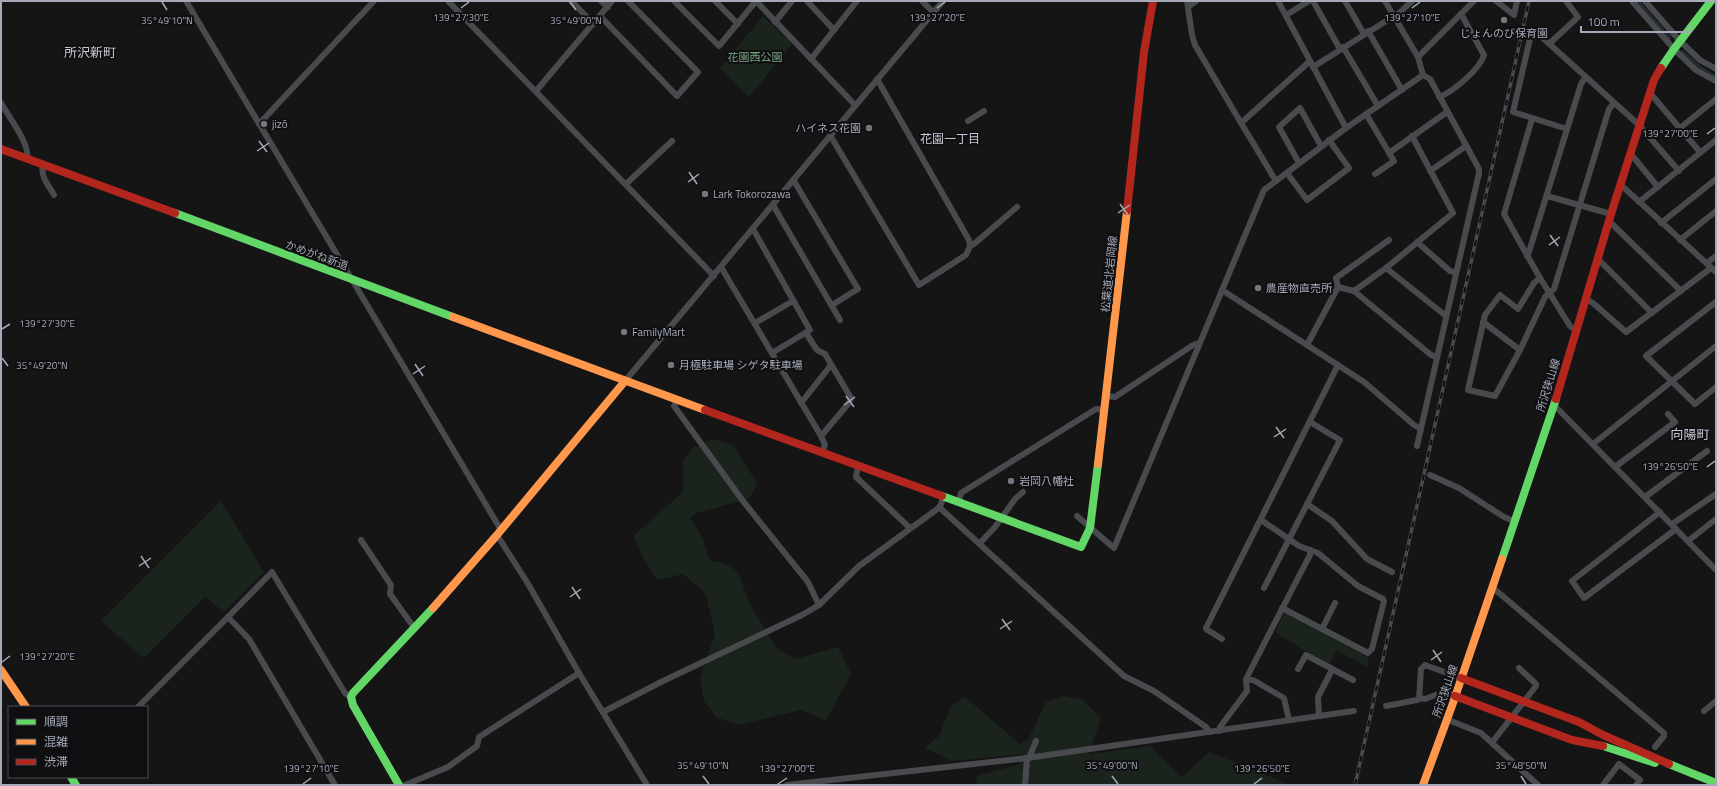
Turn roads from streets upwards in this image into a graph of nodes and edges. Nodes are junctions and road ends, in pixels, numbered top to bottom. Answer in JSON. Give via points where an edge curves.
{"nodes":[{"id":1,"x":186,"y":1,"type":"edge"},
{"id":2,"x":374,"y":1,"type":"edge"},
{"id":3,"x":448,"y":1,"type":"edge"},
{"id":4,"x":572,"y":1,"type":"edge"},
{"id":5,"x":601,"y":1,"type":"edge"},
{"id":6,"x":612,"y":1,"type":"edge"},
{"id":7,"x":628,"y":1,"type":"edge"},
{"id":8,"x":674,"y":1,"type":"edge"},
{"id":9,"x":715,"y":1,"type":"edge"},
{"id":10,"x":756,"y":1,"type":"edge"},
{"id":11,"x":792,"y":1,"type":"edge"},
{"id":12,"x":807,"y":1,"type":"edge"},
{"id":13,"x":856,"y":1,"type":"edge"},
{"id":14,"x":922,"y":1,"type":"edge"},
{"id":15,"x":943,"y":1,"type":"edge"},
{"id":16,"x":1153,"y":1,"type":"edge"},
{"id":17,"x":1196,"y":1,"type":"edge"},
{"id":18,"x":1278,"y":1,"type":"edge"},
{"id":19,"x":1309,"y":1,"type":"edge"},
{"id":20,"x":1313,"y":1,"type":"edge"},
{"id":21,"x":1345,"y":1,"type":"edge"},
{"id":22,"x":1386,"y":1,"type":"edge"},
{"id":23,"x":1412,"y":1,"type":"edge"},
{"id":24,"x":1474,"y":1,"type":"edge"},
{"id":25,"x":1496,"y":1,"type":"edge"},
{"id":26,"x":1517,"y":1,"type":"edge"},
{"id":27,"x":1566,"y":1,"type":"edge"},
{"id":28,"x":1632,"y":1,"type":"edge"},
{"id":29,"x":1645,"y":1,"type":"edge"},
{"id":30,"x":1711,"y":1,"type":"edge"},
{"id":31,"x":1188,"y":4,"type":"edge"},
{"id":32,"x":608,"y":7,"type":"junction"},
{"id":33,"x":934,"y":12,"type":"junction"},
{"id":34,"x":1461,"y":14,"type":"junction"},
{"id":35,"x":1286,"y":15,"type":"junction"},
{"id":36,"x":600,"y":16,"type":"junction"},
{"id":37,"x":1395,"y":17,"type":"junction"},
{"id":38,"x":775,"y":22,"type":"junction"},
{"id":39,"x":594,"y":24,"type":"junction"},
{"id":40,"x":738,"y":24,"type":"junction"},
{"id":41,"x":834,"y":30,"type":"junction"},
{"id":42,"x":1366,"y":33,"type":"junction"},
{"id":43,"x":1680,"y":41,"type":"junction"},
{"id":44,"x":1550,"y":44,"type":"junction"},
{"id":45,"x":1342,"y":48,"type":"junction"},
{"id":46,"x":1674,"y":49,"type":"junction"},
{"id":47,"x":1418,"y":57,"type":"junction"},
{"id":48,"x":811,"y":60,"type":"junction"},
{"id":49,"x":1311,"y":64,"type":"junction"},
{"id":50,"x":1716,"y":69,"type":"edge"},
{"id":51,"x":1423,"y":75,"type":"junction"},
{"id":52,"x":1585,"y":78,"type":"junction"},
{"id":53,"x":877,"y":79,"type":"junction"},
{"id":54,"x":1716,"y":81,"type":"edge"},
{"id":55,"x":1402,"y":90,"type":"junction"},
{"id":56,"x":536,"y":91,"type":"junction"},
{"id":57,"x":1650,"y":93,"type":"junction"},
{"id":58,"x":1439,"y":97,"type":"junction"},
{"id":59,"x":1716,"y":99,"type":"edge"},
{"id":60,"x":1,"y":103,"type":"edge"},
{"id":61,"x":1614,"y":103,"type":"junction"},
{"id":62,"x":855,"y":104,"type":"junction"},
{"id":63,"x":1378,"y":106,"type":"junction"},
{"id":64,"x":984,"y":111,"type":"dead end"},
{"id":65,"x":1447,"y":112,"type":"junction"},
{"id":66,"x":1366,"y":114,"type":"junction"},
{"id":67,"x":1532,"y":118,"type":"junction"},
{"id":68,"x":968,"y":122,"type":"dead end"},
{"id":69,"x":1241,"y":123,"type":"junction"},
{"id":70,"x":259,"y":124,"type":"junction"},
{"id":71,"x":1639,"y":125,"type":"junction"},
{"id":72,"x":1346,"y":128,"type":"junction"},
{"id":73,"x":1680,"y":128,"type":"junction"},
{"id":74,"x":1568,"y":129,"type":"junction"},
{"id":75,"x":830,"y":135,"type":"junction"},
{"id":76,"x":1412,"y":136,"type":"junction"},
{"id":77,"x":1329,"y":140,"type":"junction"},
{"id":78,"x":1716,"y":140,"type":"edge"},
{"id":79,"x":672,"y":141,"type":"dead end"},
{"id":80,"x":1321,"y":146,"type":"junction"},
{"id":81,"x":1466,"y":146,"type":"junction"},
{"id":82,"x":1,"y":149,"type":"edge"},
{"id":83,"x":1700,"y":152,"type":"junction"},
{"id":84,"x":1389,"y":153,"type":"junction"},
{"id":85,"x":1630,"y":153,"type":"junction"},
{"id":86,"x":27,"y":159,"type":"junction"},
{"id":87,"x":1300,"y":163,"type":"junction"},
{"id":88,"x":43,"y":165,"type":"junction"},
{"id":89,"x":1430,"y":171,"type":"junction"},
{"id":90,"x":1679,"y":171,"type":"junction"},
{"id":91,"x":1287,"y":173,"type":"junction"},
{"id":92,"x":1375,"y":174,"type":"dead end"},
{"id":93,"x":1716,"y":179,"type":"edge"},
{"id":94,"x":794,"y":181,"type":"junction"},
{"id":95,"x":1276,"y":181,"type":"junction"},
{"id":96,"x":626,"y":184,"type":"junction"},
{"id":97,"x":1621,"y":185,"type":"junction"},
{"id":98,"x":1658,"y":187,"type":"junction"},
{"id":99,"x":54,"y":196,"type":"dead end"},
{"id":100,"x":1547,"y":196,"type":"junction"},
{"id":101,"x":1639,"y":202,"type":"junction"},
{"id":102,"x":773,"y":205,"type":"junction"},
{"id":103,"x":1580,"y":205,"type":"junction"},
{"id":104,"x":1017,"y":207,"type":"dead end"},
{"id":105,"x":1716,"y":211,"type":"edge"},
{"id":106,"x":1610,"y":218,"type":"junction"},
{"id":107,"x":1661,"y":223,"type":"junction"},
{"id":108,"x":753,"y":229,"type":"junction"},
{"id":109,"x":1389,"y":240,"type":"dead end"},
{"id":110,"x":1680,"y":240,"type":"junction"},
{"id":111,"x":1417,"y":242,"type":"junction"},
{"id":112,"x":970,"y":246,"type":"junction"},
{"id":113,"x":1527,"y":256,"type":"junction"},
{"id":114,"x":1716,"y":256,"type":"edge"},
{"id":115,"x":1598,"y":258,"type":"junction"},
{"id":116,"x":721,"y":267,"type":"junction"},
{"id":117,"x":1386,"y":268,"type":"junction"},
{"id":118,"x":1711,"y":268,"type":"edge"},
{"id":119,"x":1456,"y":273,"type":"junction"},
{"id":120,"x":714,"y":276,"type":"junction"},
{"id":121,"x":350,"y":278,"type":"junction"},
{"id":122,"x":1540,"y":278,"type":"junction"},
{"id":123,"x":1338,"y":287,"type":"junction"},
{"id":124,"x":1222,"y":290,"type":"junction"},
{"id":125,"x":1681,"y":290,"type":"junction"},
{"id":126,"x":1354,"y":291,"type":"junction"},
{"id":127,"x":1550,"y":293,"type":"junction"},
{"id":128,"x":1586,"y":299,"type":"junction"},
{"id":129,"x":793,"y":301,"type":"junction"},
{"id":130,"x":1716,"y":302,"type":"edge"},
{"id":131,"x":832,"y":306,"type":"junction"},
{"id":132,"x":1652,"y":313,"type":"junction"},
{"id":133,"x":1446,"y":316,"type":"junction"},
{"id":134,"x":840,"y":320,"type":"dead end"},
{"id":135,"x":1483,"y":322,"type":"junction"},
{"id":136,"x":755,"y":323,"type":"junction"},
{"id":137,"x":1576,"y":331,"type":"junction"},
{"id":138,"x":806,"y":333,"type":"junction"},
{"id":139,"x":1199,"y":343,"type":"junction"},
{"id":140,"x":1307,"y":345,"type":"junction"},
{"id":141,"x":1716,"y":346,"type":"edge"},
{"id":142,"x":1520,"y":350,"type":"junction"},
{"id":143,"x":772,"y":353,"type":"junction"},
{"id":144,"x":1436,"y":357,"type":"junction"},
{"id":145,"x":831,"y":365,"type":"junction"},
{"id":146,"x":1338,"y":365,"type":"junction"},
{"id":147,"x":625,"y":380,"type":"junction"},
{"id":148,"x":1671,"y":381,"type":"junction"},
{"id":149,"x":1716,"y":388,"type":"edge"},
{"id":150,"x":1107,"y":396,"type":"junction"},
{"id":151,"x":677,"y":400,"type":"junction"},
{"id":152,"x":802,"y":403,"type":"junction"},
{"id":153,"x":1554,"y":405,"type":"junction"},
{"id":154,"x":1105,"y":410,"type":"junction"},
{"id":155,"x":1668,"y":414,"type":"dead end"},
{"id":156,"x":1310,"y":422,"type":"junction"},
{"id":157,"x":1421,"y":429,"type":"junction"},
{"id":158,"x":821,"y":436,"type":"junction"},
{"id":159,"x":1593,"y":444,"type":"junction"},
{"id":160,"x":1417,"y":446,"type":"dead end"},
{"id":161,"x":1707,"y":451,"type":"dead end"},
{"id":162,"x":822,"y":453,"type":"junction"},
{"id":163,"x":858,"y":466,"type":"junction"},
{"id":164,"x":1616,"y":467,"type":"junction"},
{"id":165,"x":1430,"y":475,"type":"dead end"},
{"id":166,"x":1023,"y":492,"type":"dead end"},
{"id":167,"x":1716,"y":494,"type":"edge"},
{"id":168,"x":943,"y":498,"type":"junction"},
{"id":169,"x":1645,"y":498,"type":"junction"},
{"id":170,"x":958,"y":503,"type":"junction"},
{"id":171,"x":1307,"y":504,"type":"junction"},
{"id":172,"x":939,"y":507,"type":"junction"},
{"id":173,"x":1660,"y":512,"type":"junction"},
{"id":174,"x":1077,"y":516,"type":"dead end"},
{"id":175,"x":1001,"y":518,"type":"junction"},
{"id":176,"x":1716,"y":519,"type":"edge"},
{"id":177,"x":1261,"y":520,"type":"junction"},
{"id":178,"x":1514,"y":521,"type":"junction"},
{"id":179,"x":1674,"y":527,"type":"junction"},
{"id":180,"x":910,"y":528,"type":"junction"},
{"id":181,"x":1090,"y":528,"type":"junction"},
{"id":182,"x":499,"y":532,"type":"junction"},
{"id":183,"x":1289,"y":539,"type":"junction"},
{"id":184,"x":361,"y":540,"type":"dead end"},
{"id":185,"x":1688,"y":541,"type":"junction"},
{"id":186,"x":980,"y":543,"type":"junction"},
{"id":187,"x":1081,"y":547,"type":"joint"},
{"id":188,"x":1310,"y":550,"type":"junction"},
{"id":189,"x":1716,"y":570,"type":"edge"},
{"id":190,"x":1392,"y":572,"type":"dead end"},
{"id":191,"x":1492,"y":586,"type":"junction"},
{"id":192,"x":1264,"y":588,"type":"dead end"},
{"id":193,"x":1335,"y":603,"type":"dead end"},
{"id":194,"x":818,"y":605,"type":"junction"},
{"id":195,"x":1282,"y":608,"type":"junction"},
{"id":196,"x":228,"y":617,"type":"junction"},
{"id":197,"x":415,"y":629,"type":"junction"},
{"id":198,"x":1322,"y":629,"type":"junction"},
{"id":199,"x":1222,"y":639,"type":"dead end"},
{"id":200,"x":1519,"y":668,"type":"dead end"},
{"id":201,"x":1298,"y":669,"type":"dead end"},
{"id":202,"x":1,"y":670,"type":"edge"},
{"id":203,"x":1332,"y":670,"type":"junction"},
{"id":204,"x":579,"y":673,"type":"junction"},
{"id":205,"x":1461,"y":678,"type":"junction"},
{"id":206,"x":1246,"y":680,"type":"junction"},
{"id":207,"x":1353,"y":680,"type":"dead end"},
{"id":208,"x":1455,"y":696,"type":"junction"},
{"id":209,"x":351,"y":697,"type":"junction"},
{"id":210,"x":1420,"y":698,"type":"junction"},
{"id":211,"x":1524,"y":701,"type":"junction"},
{"id":212,"x":1716,"y":701,"type":"edge"},
{"id":213,"x":25,"y":706,"type":"edge"},
{"id":214,"x":139,"y":706,"type":"edge"},
{"id":215,"x":1386,"y":706,"type":"dead end"},
{"id":216,"x":1354,"y":711,"type":"dead end"},
{"id":217,"x":1704,"y":711,"type":"dead end"},
{"id":218,"x":603,"y":712,"type":"junction"},
{"id":219,"x":1319,"y":716,"type":"junction"},
{"id":220,"x":1511,"y":717,"type":"junction"},
{"id":221,"x":1446,"y":719,"type":"junction"},
{"id":222,"x":1289,"y":720,"type":"junction"},
{"id":223,"x":1219,"y":731,"type":"junction"},
{"id":224,"x":1210,"y":732,"type":"junction"},
{"id":225,"x":1494,"y":740,"type":"dead end"},
{"id":226,"x":1036,"y":742,"type":"dead end"},
{"id":227,"x":1655,"y":747,"type":"dead end"},
{"id":228,"x":1028,"y":758,"type":"junction"},
{"id":229,"x":1689,"y":773,"type":"junction"},
{"id":230,"x":1716,"y":783,"type":"edge"},
{"id":231,"x":336,"y":785,"type":"edge"},
{"id":232,"x":399,"y":785,"type":"edge"},
{"id":233,"x":405,"y":785,"type":"edge"},
{"id":234,"x":646,"y":785,"type":"edge"},
{"id":235,"x":787,"y":785,"type":"edge"},
{"id":236,"x":1025,"y":785,"type":"edge"},
{"id":237,"x":1423,"y":785,"type":"edge"},
{"id":238,"x":1538,"y":785,"type":"edge"},
{"id":239,"x":1603,"y":785,"type":"edge"},
{"id":240,"x":1636,"y":785,"type":"edge"}],
"edges":[{"from":1,"to":70,"type":"street"},
{"from":2,"to":70,"type":"street"},
{"from":3,"to":56,"type":"street"},
{"from":4,"to":39,"type":"street"},
{"from":5,"to":32,"type":"street"},
{"from":6,"to":32,"type":"street"},
{"from":7,"to":36,"type":"street","via":[[698,72],[677,96]]},
{"from":8,"to":40,"type":"street","via":[[718,46]]},
{"from":9,"to":40,"type":"street"},
{"from":10,"to":38,"type":"street"},
{"from":10,"to":40,"type":"street"},
{"from":11,"to":38,"type":"street"},
{"from":12,"to":41,"type":"street"},
{"from":13,"to":41,"type":"street"},
{"from":14,"to":33,"type":"street"},
{"from":15,"to":33,"type":"street"},
{"from":16,"to":150,"type":"street","name":"松葉道北岩岡線","via":[[1144,52]]},
{"from":17,"to":31,"type":"street"},
{"from":18,"to":35,"type":"street"},
{"from":19,"to":35,"type":"street"},
{"from":20,"to":45,"type":"street"},
{"from":21,"to":42,"type":"street"},
{"from":22,"to":37,"type":"street"},
{"from":23,"to":37,"type":"street"},
{"from":24,"to":34,"type":"street"},
{"from":25,"to":26,"type":"street","via":[[1514,15]]},
{"from":27,"to":44,"type":"street","via":[[1578,17]]},
{"from":28,"to":46,"type":"street"},
{"from":29,"to":43,"type":"street"},
{"from":30,"to":43,"type":"street","name":"所沢狭山線"},
{"from":31,"to":69,"type":"street","via":[[1195,45]]},
{"from":32,"to":36,"type":"street"},
{"from":33,"to":53,"type":"street"},
{"from":34,"to":47,"type":"street"},
{"from":34,"to":58,"type":"street","via":[[1484,55],[1482,62],[1453,91]]},
{"from":35,"to":49,"type":"street"},
{"from":36,"to":39,"type":"street"},
{"from":37,"to":42,"type":"street"},
{"from":37,"to":47,"type":"street"},
{"from":38,"to":48,"type":"street"},
{"from":39,"to":56,"type":"street"},
{"from":41,"to":48,"type":"street"},
{"from":42,"to":45,"type":"street"},
{"from":42,"to":55,"type":"street"},
{"from":43,"to":46,"type":"street","name":"所沢狭山線"},
{"from":43,"to":50,"type":"street","via":[[1700,60]]},
{"from":44,"to":52,"type":"street"},
{"from":44,"to":67,"type":"street","via":[[1534,30],[1530,32],[1513,110]]},
{"from":45,"to":49,"type":"street"},
{"from":45,"to":63,"type":"street"},
{"from":46,"to":54,"type":"street","via":[[1696,70]]},
{"from":46,"to":57,"type":"street","name":"所沢狭山線","via":[[1659,71]]},
{"from":47,"to":51,"type":"street"},
{"from":48,"to":62,"type":"street"},
{"from":49,"to":69,"type":"street"},
{"from":49,"to":72,"type":"street"},
{"from":51,"to":55,"type":"street"},
{"from":51,"to":58,"type":"street","via":[[1430,79]]},
{"from":52,"to":61,"type":"street"},
{"from":52,"to":74,"type":"street"},
{"from":53,"to":62,"type":"street"},
{"from":53,"to":112,"type":"street","via":[[951,207]]},
{"from":55,"to":63,"type":"street"},
{"from":56,"to":96,"type":"street"},
{"from":57,"to":71,"type":"street","name":"所沢狭山線"},
{"from":57,"to":73,"type":"street"},
{"from":58,"to":65,"type":"street"},
{"from":59,"to":73,"type":"street"},
{"from":60,"to":86,"type":"street","via":[[28,150]]},
{"from":61,"to":71,"type":"street"},
{"from":61,"to":103,"type":"street","via":[[1609,109]]},
{"from":62,"to":75,"type":"street"},
{"from":63,"to":66,"type":"street"},
{"from":64,"to":68,"type":"street"},
{"from":65,"to":76,"type":"street"},
{"from":65,"to":81,"type":"street"},
{"from":66,"to":72,"type":"street"},
{"from":66,"to":84,"type":"street"},
{"from":67,"to":74,"type":"street"},
{"from":67,"to":113,"type":"street","via":[[1504,214]]},
{"from":69,"to":95,"type":"street"},
{"from":70,"to":121,"type":"street"},
{"from":71,"to":85,"type":"street","name":"所沢狭山線"},
{"from":71,"to":90,"type":"street"},
{"from":72,"to":77,"type":"street"},
{"from":73,"to":83,"type":"street"},
{"from":74,"to":100,"type":"street"},
{"from":75,"to":94,"type":"street"},
{"from":75,"to":112,"type":"street","via":[[919,285],[966,255]]},
{"from":76,"to":84,"type":"street"},
{"from":76,"to":89,"type":"street"},
{"from":77,"to":80,"type":"street"},
{"from":77,"to":91,"type":"street","via":[[1349,168],[1307,200]]},
{"from":78,"to":83,"type":"street"},
{"from":79,"to":96,"type":"street"},
{"from":80,"to":87,"type":"street"},
{"from":80,"to":87,"type":"street","via":[[1300,108],[1279,127]]},
{"from":81,"to":89,"type":"street"},
{"from":81,"to":119,"type":"street","via":[[1479,173]]},
{"from":82,"to":86,"type":"street","name":"かめがね新道"},
{"from":83,"to":90,"type":"street"},
{"from":84,"to":92,"type":"street","via":[[1394,161]]},
{"from":85,"to":97,"type":"street","name":"所沢狭山線"},
{"from":85,"to":98,"type":"street"},
{"from":86,"to":88,"type":"street","name":"かめがね新道"},
{"from":87,"to":91,"type":"street"},
{"from":88,"to":99,"type":"street","via":[[43,177]]},
{"from":88,"to":121,"type":"street","name":"かめがね新道"},
{"from":89,"to":111,"type":"street","via":[[1453,213]]},
{"from":90,"to":98,"type":"street"},
{"from":91,"to":95,"type":"street"},
{"from":93,"to":107,"type":"street"},
{"from":94,"to":102,"type":"street"},
{"from":94,"to":131,"type":"street","via":[[858,290]]},
{"from":95,"to":124,"type":"street","via":[[1261,195]]},
{"from":96,"to":120,"type":"street"},
{"from":97,"to":101,"type":"street"},
{"from":97,"to":106,"type":"street","name":"所沢狭山線"},
{"from":98,"to":101,"type":"street"},
{"from":100,"to":103,"type":"street"},
{"from":100,"to":113,"type":"street"},
{"from":101,"to":107,"type":"street"},
{"from":102,"to":108,"type":"street"},
{"from":102,"to":131,"type":"street"},
{"from":103,"to":106,"type":"street"},
{"from":103,"to":127,"type":"street","via":[[1554,289]]},
{"from":104,"to":112,"type":"street"},
{"from":105,"to":110,"type":"street"},
{"from":106,"to":115,"type":"street","name":"所沢狭山線"},
{"from":106,"to":125,"type":"street"},
{"from":107,"to":110,"type":"street"},
{"from":108,"to":116,"type":"street"},
{"from":108,"to":129,"type":"street"},
{"from":109,"to":123,"type":"street","via":[[1336,278]]},
{"from":110,"to":118,"type":"street"},
{"from":111,"to":117,"type":"street"},
{"from":111,"to":119,"type":"street","via":[[1450,271]]},
{"from":113,"to":122,"type":"street"},
{"from":114,"to":118,"type":"street"},
{"from":115,"to":128,"type":"street","name":"所沢狭山線"},
{"from":115,"to":132,"type":"street"},
{"from":116,"to":120,"type":"street"},
{"from":116,"to":136,"type":"street"},
{"from":117,"to":126,"type":"street"},
{"from":117,"to":133,"type":"street"},
{"from":118,"to":125,"type":"street"},
{"from":119,"to":133,"type":"street"},
{"from":120,"to":147,"type":"street"},
{"from":121,"to":147,"type":"street","name":"かめがね新道"},
{"from":121,"to":182,"type":"street"},
{"from":122,"to":127,"type":"street"},
{"from":122,"to":135,"type":"street","via":[[1518,309],[1500,295],[1484,315]]},
{"from":123,"to":126,"type":"street"},
{"from":123,"to":140,"type":"street"},
{"from":124,"to":139,"type":"street"},
{"from":124,"to":140,"type":"street"},
{"from":125,"to":132,"type":"street"},
{"from":126,"to":144,"type":"street"},
{"from":127,"to":137,"type":"street","via":[[1570,326]]},
{"from":127,"to":142,"type":"street","via":[[1545,297]]},
{"from":128,"to":132,"type":"street","via":[[1624,332]]},
{"from":128,"to":137,"type":"street","name":"所沢狭山線"},
{"from":129,"to":136,"type":"street"},
{"from":129,"to":138,"type":"street","via":[[810,330]]},
{"from":130,"to":148,"type":"street","via":[[1646,356]]},
{"from":131,"to":134,"type":"street"},
{"from":133,"to":144,"type":"street"},
{"from":135,"to":142,"type":"street"},
{"from":135,"to":142,"type":"street","via":[[1468,390],[1495,396]]},
{"from":136,"to":143,"type":"street"},
{"from":137,"to":153,"type":"street","name":"所沢狭山線"},
{"from":138,"to":143,"type":"street"},
{"from":138,"to":145,"type":"street","via":[[817,350],[825,354]]},
{"from":139,"to":150,"type":"street","via":[[1115,396]]},
{"from":139,"to":181,"type":"street","via":[[1114,548]]},
{"from":140,"to":146,"type":"street"},
{"from":141,"to":148,"type":"street"},
{"from":143,"to":152,"type":"street"},
{"from":144,"to":157,"type":"street"},
{"from":145,"to":152,"type":"street"},
{"from":145,"to":158,"type":"street","via":[[851,400]]},
{"from":146,"to":156,"type":"street"},
{"from":146,"to":157,"type":"street","via":[[1364,382]]},
{"from":147,"to":151,"type":"street","name":"かめがね新道"},
{"from":147,"to":182,"type":"street"},
{"from":148,"to":149,"type":"street","via":[[1695,404]]},
{"from":148,"to":159,"type":"street"},
{"from":150,"to":154,"type":"street","name":"松葉道北岩岡線"},
{"from":151,"to":162,"type":"street","name":"かめがね新道"},
{"from":151,"to":194,"type":"street","via":[[674,406],[743,501],[808,582]]},
{"from":152,"to":158,"type":"street"},
{"from":153,"to":159,"type":"street"},
{"from":153,"to":178,"type":"street","name":"所沢狭山線"},
{"from":154,"to":170,"type":"street","via":[[1096,409],[961,493]]},
{"from":154,"to":181,"type":"street","name":"松葉道北岩岡線"},
{"from":155,"to":164,"type":"street","via":[[1675,422]]},
{"from":156,"to":171,"type":"street","via":[[1340,440]]},
{"from":156,"to":177,"type":"street"},
{"from":157,"to":160,"type":"street"},
{"from":158,"to":162,"type":"street","via":[[825,445]]},
{"from":159,"to":164,"type":"street"},
{"from":161,"to":169,"type":"street"},
{"from":162,"to":163,"type":"street","name":"かめがね新道"},
{"from":163,"to":168,"type":"street","name":"かめがね新道"},
{"from":163,"to":180,"type":"street","via":[[856,477]]},
{"from":164,"to":169,"type":"street"},
{"from":165,"to":178,"type":"street","via":[[1459,488]]},
{"from":166,"to":175,"type":"street"},
{"from":167,"to":179,"type":"street"},
{"from":168,"to":170,"type":"street","name":"かめがね新道"},
{"from":168,"to":172,"type":"street"},
{"from":169,"to":173,"type":"street"},
{"from":170,"to":175,"type":"street","name":"かめがね新道"},
{"from":171,"to":183,"type":"street"},
{"from":171,"to":190,"type":"street","via":[[1332,521],[1367,559]]},
{"from":172,"to":180,"type":"street"},
{"from":172,"to":186,"type":"street"},
{"from":173,"to":179,"type":"street"},
{"from":173,"to":179,"type":"street","via":[[1572,581],[1584,598]]},
{"from":174,"to":181,"type":"street"},
{"from":175,"to":186,"type":"street"},
{"from":175,"to":187,"type":"street","name":"かめがね新道"},
{"from":176,"to":185,"type":"street"},
{"from":177,"to":183,"type":"street"},
{"from":177,"to":199,"type":"street","via":[[1206,628]]},
{"from":178,"to":191,"type":"street","name":"所沢狭山線"},
{"from":179,"to":185,"type":"street"},
{"from":180,"to":194,"type":"street","via":[[859,566]]},
{"from":181,"to":187,"type":"street","name":"松葉道北岩岡線"},
{"from":182,"to":197,"type":"street"},
{"from":182,"to":204,"type":"street"},
{"from":183,"to":188,"type":"street"},
{"from":183,"to":192,"type":"street"},
{"from":184,"to":197,"type":"street","via":[[391,585],[390,594]]},
{"from":185,"to":189,"type":"street"},
{"from":186,"to":224,"type":"street","via":[[1124,676],[1158,693]]},
{"from":188,"to":195,"type":"street","via":[[1310,555]]},
{"from":188,"to":198,"type":"street","via":[[1358,586],[1384,601],[1370,652]]},
{"from":191,"to":205,"type":"street","name":"所沢狭山線"},
{"from":191,"to":227,"type":"street","via":[[1664,733]]},
{"from":193,"to":198,"type":"street"},
{"from":194,"to":218,"type":"street"},
{"from":195,"to":198,"type":"street"},
{"from":195,"to":206,"type":"street"},
{"from":196,"to":209,"type":"street","via":[[272,572],[345,693]]},
{"from":196,"to":214,"type":"street"},
{"from":196,"to":231,"type":"street","via":[[249,639]]},
{"from":197,"to":209,"type":"street"},
{"from":200,"to":211,"type":"street","via":[[1536,684]]},
{"from":201,"to":203,"type":"street","via":[[1306,654]]},
{"from":202,"to":213,"type":"street"},
{"from":203,"to":207,"type":"street"},
{"from":203,"to":219,"type":"street","via":[[1318,697]]},
{"from":204,"to":218,"type":"street"},
{"from":204,"to":233,"type":"street","via":[[479,737],[477,746],[448,767]]},
{"from":205,"to":208,"type":"street","name":"所沢狭山線"},
{"from":205,"to":210,"type":"street","via":[[1427,665],[1423,666]]},
{"from":205,"to":211,"type":"street"},
{"from":206,"to":222,"type":"street","via":[[1252,680],[1284,698]]},
{"from":206,"to":223,"type":"street","via":[[1247,691]]},
{"from":208,"to":210,"type":"street","via":[[1444,692],[1425,699]]},
{"from":208,"to":220,"type":"street"},
{"from":208,"to":221,"type":"street","name":"所沢狭山線"},
{"from":209,"to":232,"type":"street","via":[[353,705]]},
{"from":210,"to":215,"type":"street"},
{"from":211,"to":220,"type":"street"},
{"from":211,"to":229,"type":"street","via":[[1579,722]]},
{"from":212,"to":217,"type":"street"},
{"from":216,"to":219,"type":"street"},
{"from":218,"to":234,"type":"street"},
{"from":219,"to":222,"type":"street"},
{"from":220,"to":225,"type":"street"},
{"from":220,"to":229,"type":"street","via":[[1572,740],[1601,746]]},
{"from":221,"to":237,"type":"street","name":"所沢狭山線"},
{"from":221,"to":238,"type":"street","via":[[1481,733]]},
{"from":222,"to":223,"type":"street"},
{"from":223,"to":224,"type":"street"},
{"from":224,"to":228,"type":"street"},
{"from":226,"to":228,"type":"street"},
{"from":228,"to":235,"type":"street"},
{"from":228,"to":236,"type":"street"},
{"from":229,"to":230,"type":"street"},
{"from":239,"to":240,"type":"street","via":[[1619,764],[1640,780]]}]}
